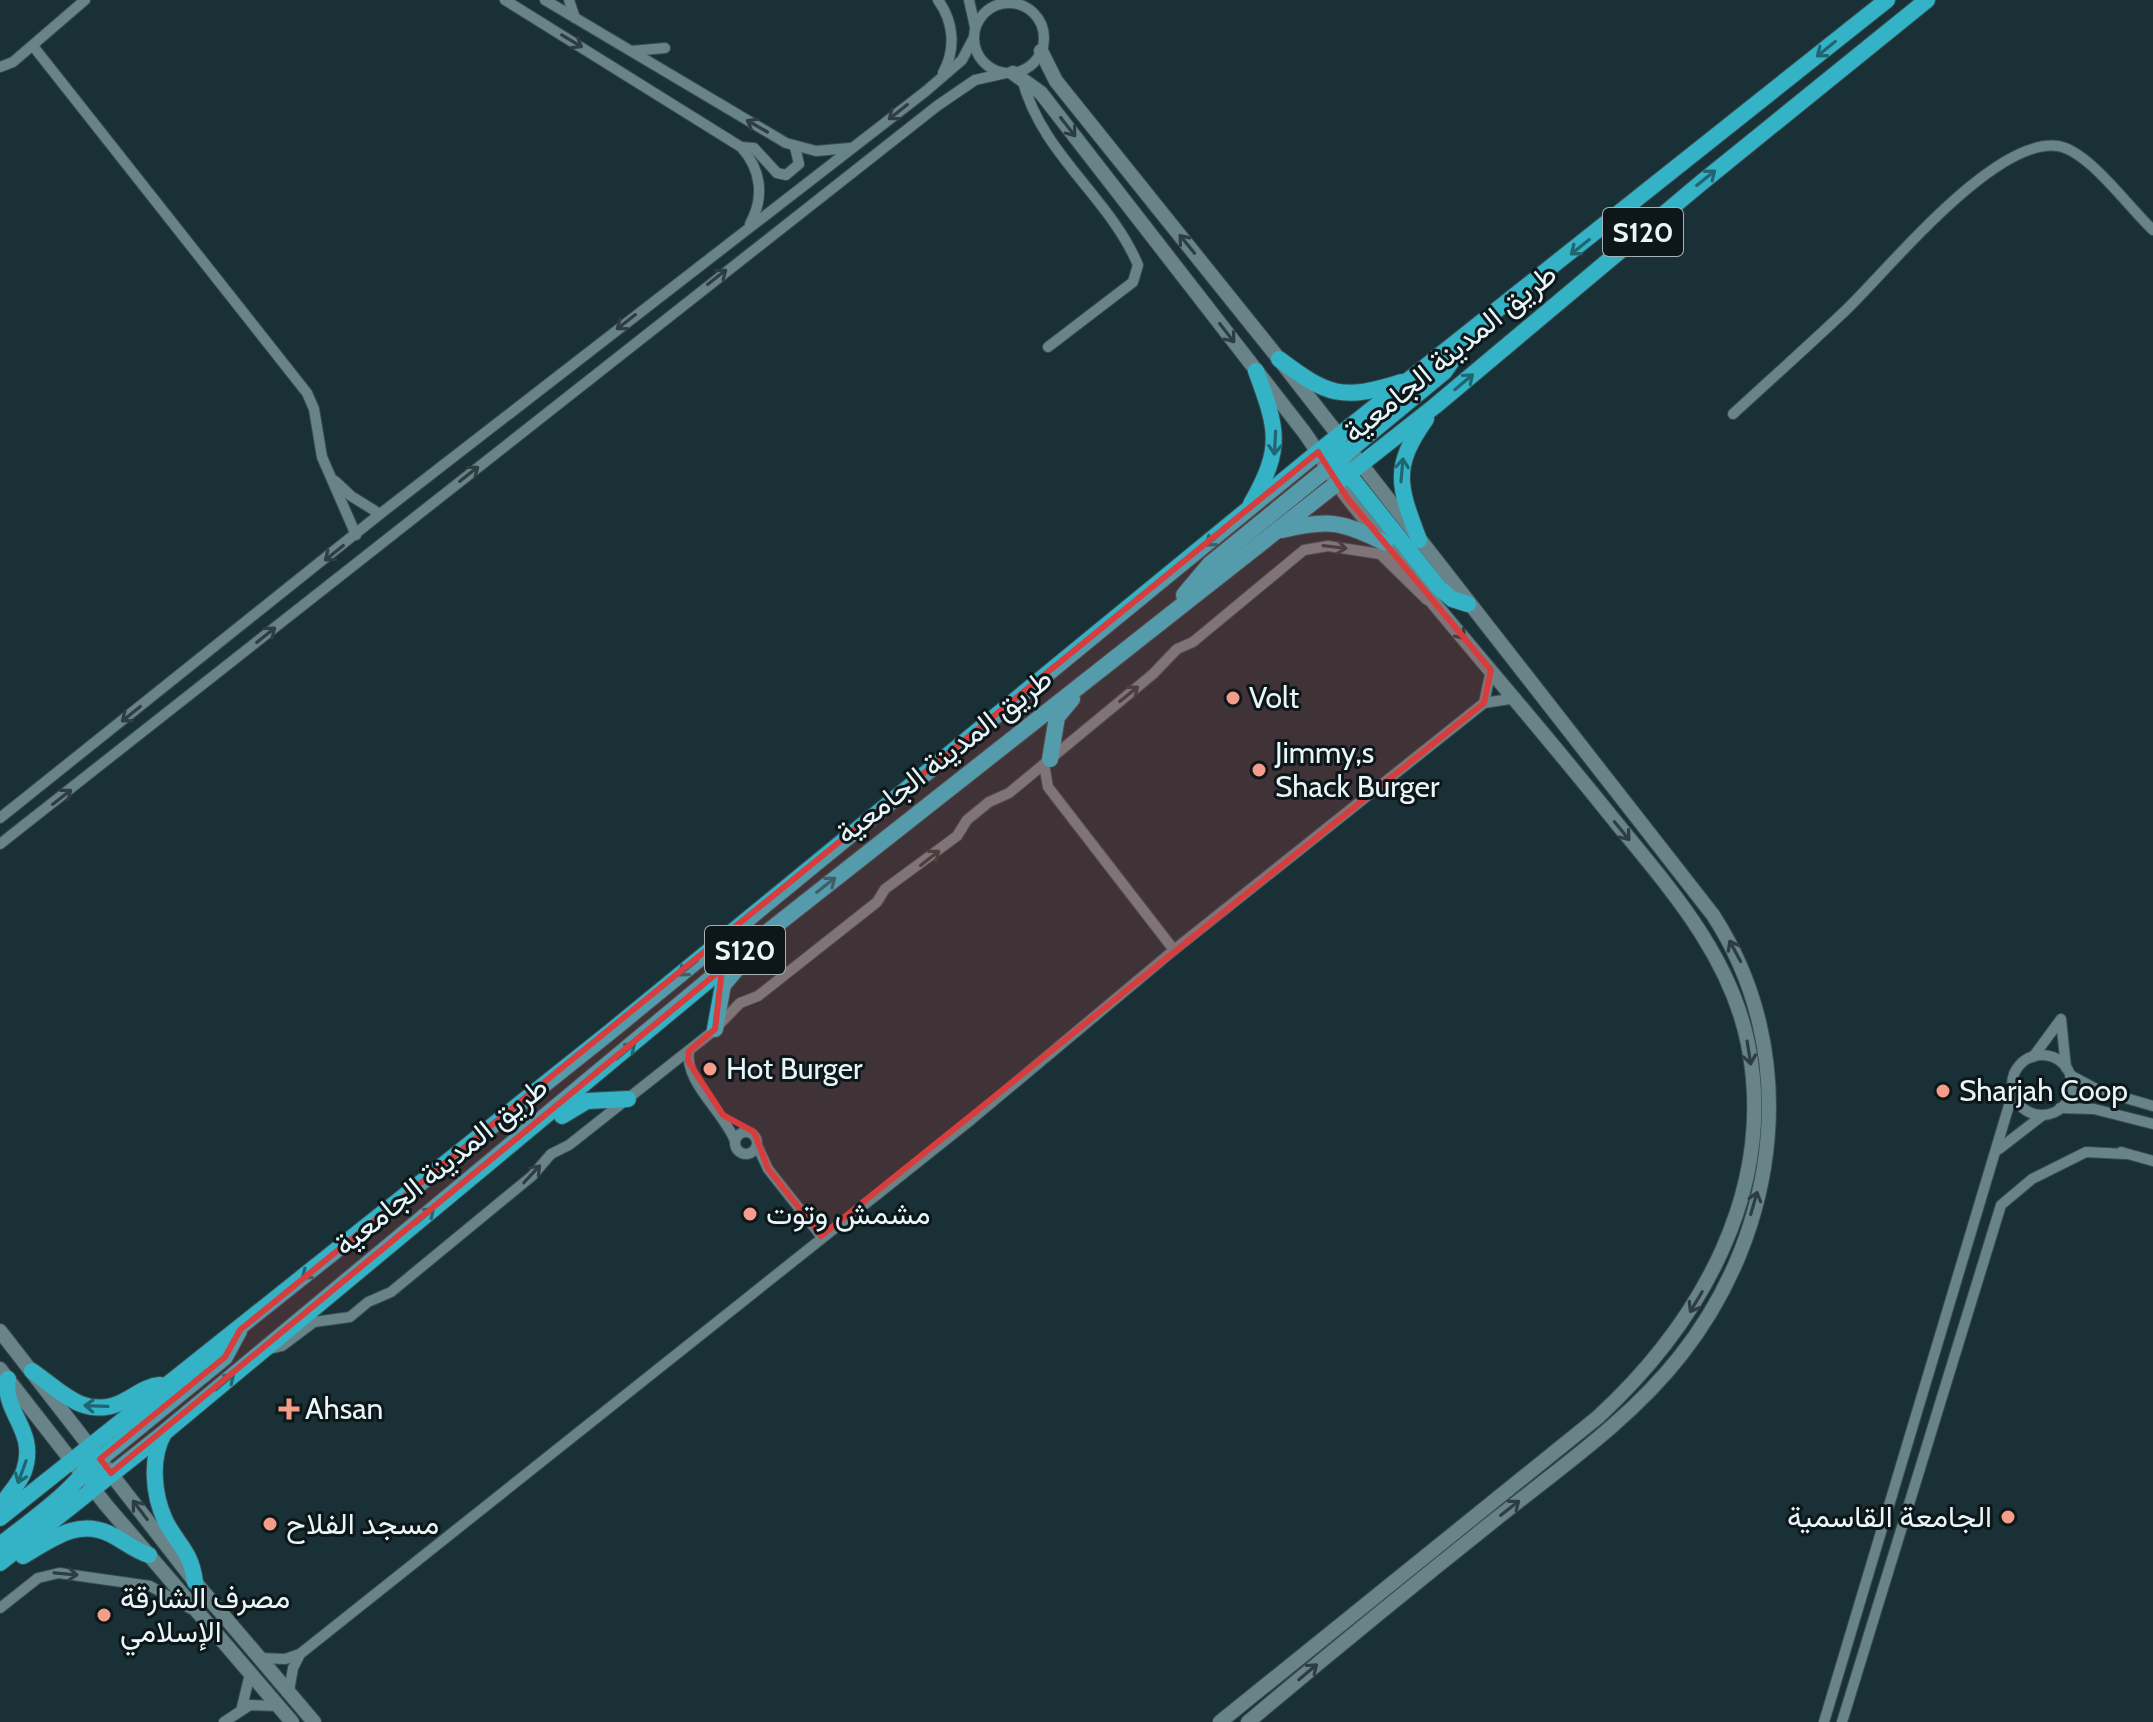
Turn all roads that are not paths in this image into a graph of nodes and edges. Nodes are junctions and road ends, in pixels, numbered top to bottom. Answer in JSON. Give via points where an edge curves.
{"nodes":[{"id":1,"x":85,"y":0,"type":"edge"},
{"id":2,"x":505,"y":0,"type":"edge"},
{"id":3,"x":545,"y":0,"type":"edge"},
{"id":4,"x":569,"y":0,"type":"edge"},
{"id":5,"x":938,"y":0,"type":"edge"},
{"id":6,"x":969,"y":0,"type":"edge"},
{"id":7,"x":1887,"y":0,"type":"edge"},
{"id":8,"x":1927,"y":0,"type":"edge"},
{"id":9,"x":1003,"y":1,"type":"edge"},
{"id":10,"x":575,"y":18,"type":"junction"},
{"id":11,"x":974,"y":33,"type":"junction"},
{"id":12,"x":33,"y":46,"type":"junction"},
{"id":13,"x":665,"y":48,"type":"dead end"},
{"id":14,"x":630,"y":51,"type":"junction"},
{"id":15,"x":1041,"y":51,"type":"junction"},
{"id":16,"x":0,"y":67,"type":"edge"},
{"id":17,"x":1014,"y":74,"type":"junction"},
{"id":18,"x":939,"y":80,"type":"junction"},
{"id":19,"x":856,"y":146,"type":"junction"},
{"id":20,"x":741,"y":147,"type":"junction"},
{"id":21,"x":795,"y":147,"type":"junction"},
{"id":22,"x":747,"y":229,"type":"junction"},
{"id":23,"x":2153,"y":230,"type":"edge"},
{"id":24,"x":668,"y":290,"type":"junction"},
{"id":25,"x":680,"y":306,"type":"junction"},
{"id":26,"x":1468,"y":337,"type":"junction"},
{"id":27,"x":1048,"y":347,"type":"dead end"},
{"id":28,"x":1279,"y":359,"type":"junction"},
{"id":29,"x":1256,"y":371,"type":"junction"},
{"id":30,"x":1411,"y":379,"type":"junction"},
{"id":31,"x":1435,"y":406,"type":"junction"},
{"id":32,"x":1733,"y":414,"type":"dead end"},
{"id":33,"x":1339,"y":461,"type":"junction"},
{"id":34,"x":329,"y":474,"type":"junction"},
{"id":35,"x":1246,"y":512,"type":"junction"},
{"id":36,"x":380,"y":514,"type":"junction"},
{"id":37,"x":1276,"y":532,"type":"junction"},
{"id":38,"x":356,"y":535,"type":"junction"},
{"id":39,"x":1419,"y":540,"type":"junction"},
{"id":40,"x":1385,"y":543,"type":"junction"},
{"id":41,"x":1433,"y":601,"type":"junction"},
{"id":42,"x":1468,"y":604,"type":"junction"},
{"id":43,"x":1177,"y":607,"type":"junction"},
{"id":44,"x":1491,"y":670,"type":"junction"},
{"id":45,"x":1082,"y":682,"type":"junction"},
{"id":46,"x":1516,"y":698,"type":"junction"},
{"id":47,"x":1484,"y":703,"type":"junction"},
{"id":48,"x":1047,"y":762,"type":"junction"},
{"id":49,"x":1023,"y":781,"type":"junction"},
{"id":50,"x":1051,"y":792,"type":"junction"},
{"id":51,"x":0,"y":818,"type":"edge"},
{"id":52,"x":0,"y":844,"type":"edge"},
{"id":53,"x":751,"y":945,"type":"junction"},
{"id":54,"x":1174,"y":950,"type":"junction"},
{"id":55,"x":715,"y":1029,"type":"junction"},
{"id":56,"x":689,"y":1051,"type":"junction"},
{"id":57,"x":2033,"y":1057,"type":"junction"},
{"id":58,"x":667,"y":1068,"type":"junction"},
{"id":59,"x":2068,"y":1072,"type":"junction"},
{"id":60,"x":696,"y":1079,"type":"junction"},
{"id":61,"x":2013,"y":1092,"type":"junction"},
{"id":62,"x":628,"y":1099,"type":"junction"},
{"id":63,"x":2153,"y":1106,"type":"edge"},
{"id":64,"x":2060,"y":1108,"type":"junction"},
{"id":65,"x":723,"y":1115,"type":"junction"},
{"id":66,"x":2043,"y":1115,"type":"junction"},
{"id":67,"x":537,"y":1122,"type":"junction"},
{"id":68,"x":2153,"y":1124,"type":"edge"},
{"id":69,"x":744,"y":1132,"type":"junction"},
{"id":70,"x":735,"y":1141,"type":"junction"},
{"id":71,"x":757,"y":1145,"type":"junction"},
{"id":72,"x":746,"y":1154,"type":"junction"},
{"id":73,"x":1993,"y":1157,"type":"junction"},
{"id":74,"x":2153,"y":1161,"type":"edge"},
{"id":75,"x":768,"y":1169,"type":"junction"},
{"id":76,"x":821,"y":1236,"type":"junction"},
{"id":77,"x":240,"y":1330,"type":"junction"},
{"id":78,"x":0,"y":1331,"type":"edge"},
{"id":79,"x":263,"y":1350,"type":"junction"},
{"id":80,"x":32,"y":1371,"type":"junction"},
{"id":81,"x":4,"y":1374,"type":"edge"},
{"id":82,"x":166,"y":1385,"type":"junction"},
{"id":83,"x":165,"y":1432,"type":"junction"},
{"id":84,"x":96,"y":1453,"type":"junction"},
{"id":85,"x":77,"y":1468,"type":"junction"},
{"id":86,"x":111,"y":1473,"type":"junction"},
{"id":87,"x":93,"y":1489,"type":"junction"},
{"id":88,"x":0,"y":1508,"type":"edge"},
{"id":89,"x":0,"y":1518,"type":"edge"},
{"id":90,"x":149,"y":1555,"type":"junction"},
{"id":91,"x":2,"y":1556,"type":"edge"},
{"id":92,"x":195,"y":1582,"type":"junction"},
{"id":93,"x":0,"y":1608,"type":"edge"},
{"id":94,"x":200,"y":1614,"type":"junction"},
{"id":95,"x":300,"y":1654,"type":"junction"},
{"id":96,"x":260,"y":1658,"type":"junction"},
{"id":97,"x":250,"y":1674,"type":"junction"},
{"id":98,"x":289,"y":1691,"type":"junction"},
{"id":99,"x":279,"y":1706,"type":"junction"},
{"id":100,"x":242,"y":1707,"type":"junction"},
{"id":101,"x":224,"y":1722,"type":"edge"},
{"id":102,"x":292,"y":1722,"type":"edge"},
{"id":103,"x":314,"y":1722,"type":"edge"},
{"id":104,"x":1220,"y":1722,"type":"edge"},
{"id":105,"x":1248,"y":1722,"type":"edge"},
{"id":106,"x":1824,"y":1722,"type":"edge"},
{"id":107,"x":1842,"y":1722,"type":"edge"}],
"edges":[{"from":1,"to":12,"type":"street"},
{"from":2,"to":20,"type":"street","one_way":true},
{"from":3,"to":10,"type":"street"},
{"from":4,"to":10,"type":"street"},
{"from":5,"to":18,"type":"street","via":[[952,42]]},
{"from":6,"to":11,"type":"street"},
{"from":7,"to":26,"type":"main road","name":"طريق المدينة الجامعية","number":"S120","one_way":true},
{"from":31,"to":8,"type":"main road","name":"طريق المدينة الجامعية","number":"S120","one_way":true},
{"from":9,"to":11,"type":"street","via":[[989,8]]},
{"from":9,"to":15,"type":"street","via":[[1036,16],[1044,37]]},
{"from":10,"to":14,"type":"street"},
{"from":11,"to":17,"type":"street","via":[[977,53],[986,65]]},
{"from":11,"to":18,"type":"street","via":[[962,60]]},
{"from":12,"to":16,"type":"street"},
{"from":12,"to":34,"type":"street","via":[[301,385],[314,409]]},
{"from":13,"to":14,"type":"street"},
{"from":21,"to":14,"type":"street","one_way":true},
{"from":15,"to":17,"type":"street"},
{"from":28,"to":15,"type":"main road","one_way":true,"via":[[1056,81]]},
{"from":25,"to":17,"type":"street","one_way":true,"via":[[958,91],[975,80]]},
{"from":17,"to":27,"type":"street","via":[[1038,124],[1138,265],[1133,282]]},
{"from":17,"to":29,"type":"main road","one_way":true,"via":[[1041,93]]},
{"from":18,"to":19,"type":"street","one_way":true},
{"from":19,"to":21,"type":"street","via":[[824,151]]},
{"from":19,"to":22,"type":"street"},
{"from":20,"to":21,"type":"street","via":[[754,148],[777,173],[786,175],[799,164]]},
{"from":20,"to":22,"type":"street","via":[[756,169],[759,187]]},
{"from":22,"to":24,"type":"street"},
{"from":23,"to":32,"type":"street","via":[[2072,151],[2047,146],[2025,152],[1949,205]]},
{"from":24,"to":25,"type":"street"},
{"from":24,"to":36,"type":"street","one_way":true},
{"from":52,"to":25,"type":"street","one_way":true},
{"from":26,"to":30,"type":"main road","name":"طريق المدينة الجامعية","number":"S120"},
{"from":26,"to":33,"type":"main road","via":[[1451,365]]},
{"from":28,"to":30,"type":"main road","via":[[1317,387],[1343,395]]},
{"from":28,"to":33,"type":"main road"},
{"from":29,"to":33,"type":"main road"},
{"from":29,"to":35,"type":"main road","one_way":true,"via":[[1276,443],[1271,467]]},
{"from":30,"to":33,"type":"main road","name":"طريق المدينة الجامعية","number":"S120"},
{"from":31,"to":33,"type":"main road","name":"طريق المدينة الجامعية","number":"S120"},
{"from":39,"to":31,"type":"main road","one_way":true,"via":[[1402,492],[1401,465],[1410,441]]},
{"from":33,"to":35,"type":"main road","name":"طريق المدينة الجامعية","number":"S120"},
{"from":33,"to":37,"type":"main road","name":"طريق المدينة الجامعية","number":"S120"},
{"from":33,"to":39,"type":"main road"},
{"from":33,"to":40,"type":"main road"},
{"from":33,"to":42,"type":"main road","via":[[1439,588]]},
{"from":33,"to":43,"type":"main road","via":[[1210,564]]},
{"from":34,"to":36,"type":"street"},
{"from":34,"to":38,"type":"street"},
{"from":35,"to":77,"type":"main road","name":"طريق المدينة الجامعية","number":"S120","one_way":true},
{"from":36,"to":38,"type":"street"},
{"from":37,"to":40,"type":"main road","via":[[1338,522]]},
{"from":37,"to":43,"type":"main road","name":"طريق المدينة الجامعية","number":"S120"},
{"from":38,"to":51,"type":"street","one_way":true},
{"from":39,"to":42,"type":"main road"},
{"from":40,"to":41,"type":"main road"},
{"from":41,"to":44,"type":"main road","one_way":true},
{"from":48,"to":41,"type":"street","one_way":true,"via":[[1174,651],[1193,642],[1304,550],[1328,546],[1380,554],[1419,596]]},
{"from":105,"to":42,"type":"main road","one_way":true,"via":[[1611,1428],[1660,1381],[1719,1296],[1745,1234],[1763,1167],[1771,1112],[1770,1067],[1759,1010],[1735,950]]},
{"from":43,"to":45,"type":"main road","name":"طريق المدينة الجامعية","number":"S120"},
{"from":44,"to":46,"type":"main road"},
{"from":44,"to":47,"type":"street"},
{"from":45,"to":48,"type":"main road","via":[[1057,717]]},
{"from":53,"to":45,"type":"main road","name":"طريق المدينة الجامعية","number":"S120","one_way":true},
{"from":46,"to":47,"type":"street"},
{"from":46,"to":104,"type":"main road","one_way":true,"via":[[1686,910],[1725,972],[1743,1022],[1753,1077],[1753,1132],[1741,1199],[1717,1262],[1689,1312],[1626,1391]]},
{"from":47,"to":54,"type":"street"},
{"from":48,"to":49,"type":"street"},
{"from":48,"to":50,"type":"street","via":[[1044,778]]},
{"from":49,"to":50,"type":"street"},
{"from":55,"to":49,"type":"street","one_way":true,"via":[[740,1003],[762,993],[957,836],[989,802]]},
{"from":50,"to":54,"type":"street"},
{"from":53,"to":55,"type":"main road","via":[[726,980]]},
{"from":67,"to":53,"type":"main road","name":"طريق المدينة الجامعية","number":"S120","one_way":true},
{"from":54,"to":76,"type":"street","via":[[972,1119]]},
{"from":55,"to":56,"type":"street"},
{"from":56,"to":58,"type":"street"},
{"from":56,"to":60,"type":"street"},
{"from":57,"to":59,"type":"street","via":[[2052,1057]]},
{"from":57,"to":59,"type":"street","via":[[2063,1019]]},
{"from":57,"to":61,"type":"street","via":[[2015,1073]]},
{"from":58,"to":60,"type":"street"},
{"from":58,"to":62,"type":"street"},
{"from":59,"to":63,"type":"street","via":[[2098,1090]]},
{"from":59,"to":64,"type":"street","via":[[2070,1093]]},
{"from":60,"to":65,"type":"street"},
{"from":61,"to":66,"type":"street","via":[[2026,1111]]},
{"from":61,"to":73,"type":"street"},
{"from":62,"to":67,"type":"main road","via":[[587,1101],[557,1118]]},
{"from":79,"to":62,"type":"street","one_way":true,"via":[[279,1348],[314,1322],[350,1317],[391,1292],[532,1176],[551,1154]]},
{"from":64,"to":66,"type":"street"},
{"from":64,"to":68,"type":"street","via":[[2094,1109]]},
{"from":65,"to":69,"type":"street"},
{"from":65,"to":70,"type":"street"},
{"from":66,"to":73,"type":"street","via":[[2015,1133]]},
{"from":79,"to":67,"type":"main road","name":"طريق المدينة الجامعية","number":"S120","one_way":true},
{"from":69,"to":70,"type":"street"},
{"from":69,"to":71,"type":"street","via":[[755,1137]]},
{"from":70,"to":72,"type":"street","via":[[738,1151]]},
{"from":71,"to":72,"type":"street"},
{"from":71,"to":75,"type":"street"},
{"from":72,"to":75,"type":"street"},
{"from":73,"to":106,"type":"street"},
{"from":74,"to":107,"type":"street","via":[[2092,1150],[2032,1179],[2004,1200],[1990,1230]]},
{"from":75,"to":76,"type":"street"},
{"from":76,"to":95,"type":"street"},
{"from":77,"to":82,"type":"main road","name":"طريق المدينة الجامعية","number":"S120"},
{"from":77,"to":84,"type":"main road","via":[[225,1357]]},
{"from":78,"to":80,"type":"main road"},
{"from":83,"to":79,"type":"main road","name":"طريق المدينة الجامعية","number":"S120","one_way":true},
{"from":82,"to":80,"type":"main road","one_way":true,"via":[[149,1387],[109,1407],[91,1408],[70,1400]]},
{"from":80,"to":84,"type":"main road"},
{"from":81,"to":85,"type":"main road"},
{"from":81,"to":88,"type":"main road","one_way":true,"via":[[28,1449],[20,1481]]},
{"from":82,"to":84,"type":"main road","name":"طريق المدينة الجامعية","number":"S120"},
{"from":83,"to":86,"type":"main road","name":"طريق المدينة الجامعية"},
{"from":83,"to":92,"type":"main road","via":[[154,1465],[161,1506],[168,1526],[189,1554]]},
{"from":84,"to":85,"type":"main road","name":"طريق المدينة الجامعية","number":"S120"},
{"from":84,"to":86,"type":"main road"},
{"from":84,"to":87,"type":"main road"},
{"from":85,"to":87,"type":"main road"},
{"from":85,"to":89,"type":"main road","name":"طريق المدينة الجامعية","number":"S120"},
{"from":85,"to":91,"type":"main road"},
{"from":86,"to":87,"type":"main road","name":"طريق المدينة الجامعية"},
{"from":92,"to":86,"type":"main road","one_way":true},
{"from":87,"to":90,"type":"main road"},
{"from":87,"to":91,"type":"main road","name":"طريق المدينة الجامعية"},
{"from":90,"to":91,"type":"main road","via":[[103,1531],[79,1528],[56,1535],[23,1556]]},
{"from":90,"to":94,"type":"main road"},
{"from":92,"to":96,"type":"main road"},
{"from":93,"to":94,"type":"street","one_way":true,"via":[[38,1578],[59,1573],[150,1586]]},
{"from":94,"to":97,"type":"main road"},
{"from":95,"to":96,"type":"street"},
{"from":95,"to":98,"type":"street"},
{"from":96,"to":98,"type":"main road"},
{"from":97,"to":99,"type":"main road"},
{"from":97,"to":100,"type":"street"},
{"from":98,"to":103,"type":"main road"},
{"from":99,"to":100,"type":"street"},
{"from":99,"to":102,"type":"main road"},
{"from":100,"to":101,"type":"street"}]}
